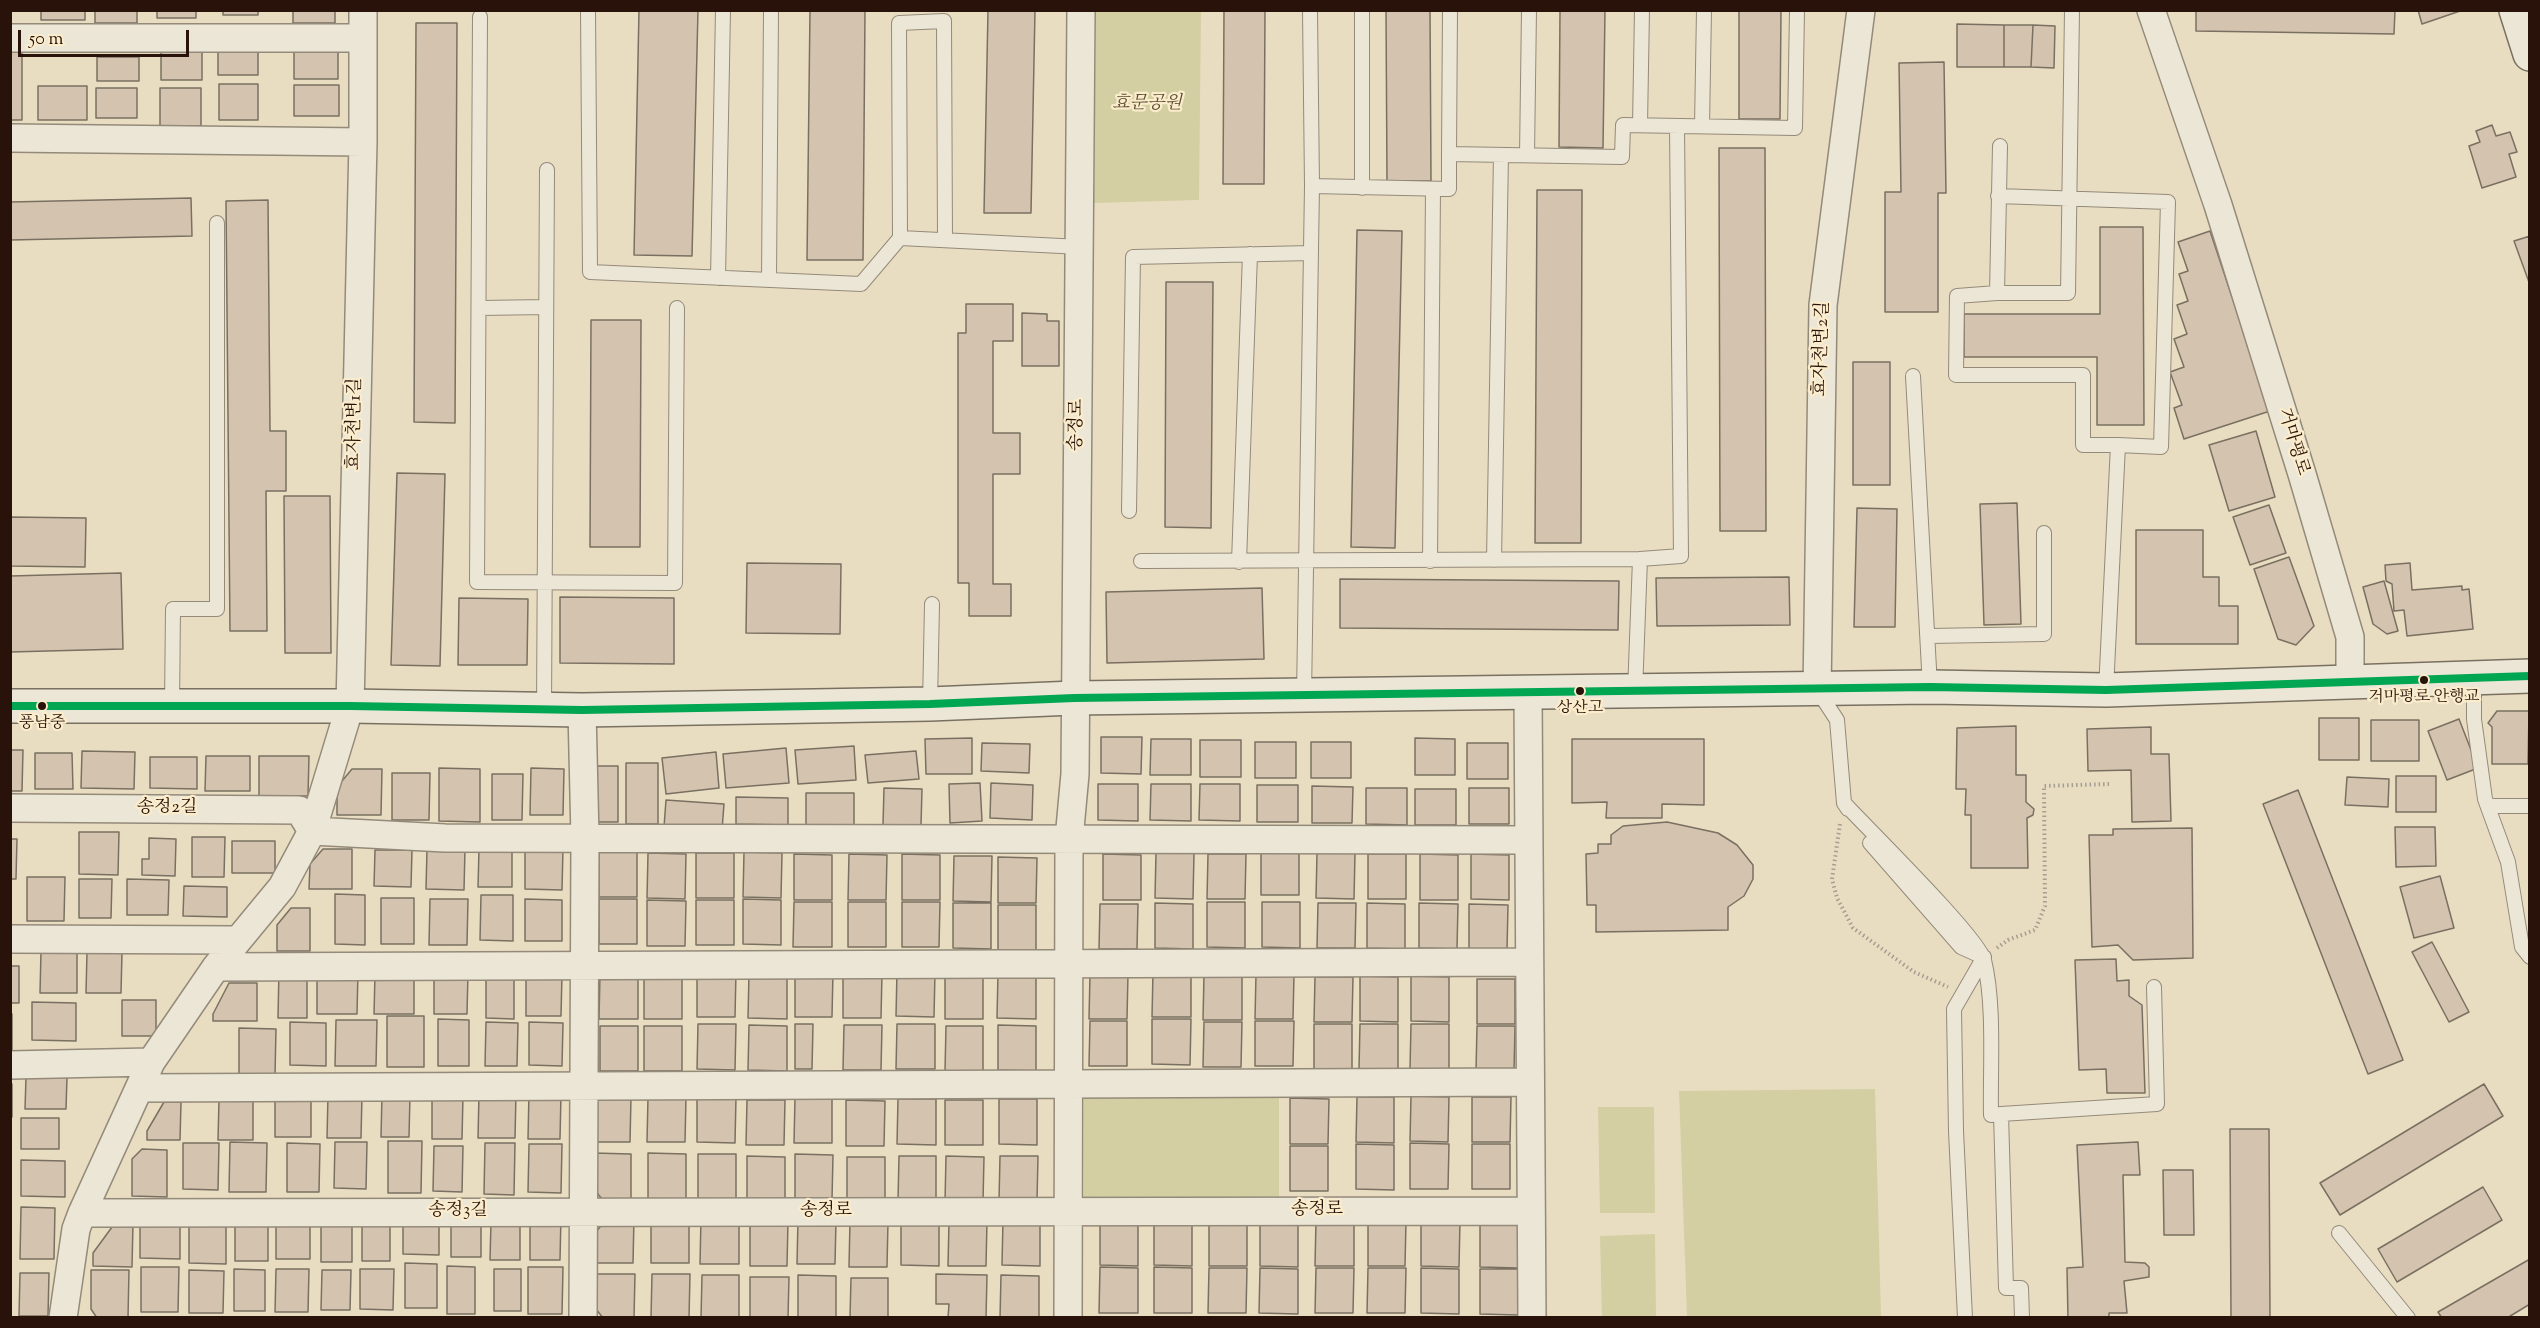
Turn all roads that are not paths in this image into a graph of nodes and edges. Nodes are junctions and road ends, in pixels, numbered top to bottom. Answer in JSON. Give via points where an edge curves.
{"nodes":[{"id":1,"x":363,"y":10,"type":"edge"},
{"id":2,"x":588,"y":10,"type":"edge"},
{"id":3,"x":723,"y":10,"type":"edge"},
{"id":4,"x":771,"y":10,"type":"edge"},
{"id":5,"x":1081,"y":10,"type":"edge"},
{"id":6,"x":1310,"y":10,"type":"edge"},
{"id":7,"x":1362,"y":10,"type":"edge"},
{"id":8,"x":1450,"y":10,"type":"edge"},
{"id":9,"x":1529,"y":10,"type":"edge"},
{"id":10,"x":1642,"y":10,"type":"edge"},
{"id":11,"x":1704,"y":10,"type":"edge"},
{"id":12,"x":1797,"y":10,"type":"edge"},
{"id":13,"x":1861,"y":10,"type":"edge"},
{"id":14,"x":2072,"y":10,"type":"edge"},
{"id":15,"x":2151,"y":10,"type":"edge"},
{"id":16,"x":2516,"y":10,"type":"edge"},
{"id":17,"x":480,"y":17,"type":"dead end"},
{"id":18,"x":10,"y":38,"type":"edge"},
{"id":19,"x":363,"y":38,"type":"junction"},
{"id":20,"x":2529,"y":54,"type":"edge"},
{"id":21,"x":1640,"y":125,"type":"junction"},
{"id":22,"x":1677,"y":126,"type":"junction"},
{"id":23,"x":1702,"y":126,"type":"junction"},
{"id":24,"x":10,"y":138,"type":"edge"},
{"id":25,"x":363,"y":142,"type":"junction"},
{"id":26,"x":2000,"y":146,"type":"dead end"},
{"id":27,"x":1449,"y":154,"type":"junction"},
{"id":28,"x":1501,"y":155,"type":"junction"},
{"id":29,"x":1527,"y":155,"type":"junction"},
{"id":30,"x":547,"y":170,"type":"dead end"},
{"id":31,"x":1312,"y":186,"type":"junction"},
{"id":32,"x":1362,"y":188,"type":"junction"},
{"id":33,"x":1433,"y":189,"type":"junction"},
{"id":34,"x":1998,"y":196,"type":"junction"},
{"id":35,"x":2069,"y":198,"type":"junction"},
{"id":36,"x":217,"y":223,"type":"dead end"},
{"id":37,"x":900,"y":238,"type":"junction"},
{"id":38,"x":945,"y":240,"type":"junction"},
{"id":39,"x":1081,"y":247,"type":"junction"},
{"id":40,"x":1311,"y":253,"type":"junction"},
{"id":41,"x":1250,"y":254,"type":"junction"},
{"id":42,"x":718,"y":278,"type":"junction"},
{"id":43,"x":769,"y":280,"type":"junction"},
{"id":44,"x":1997,"y":293,"type":"junction"},
{"id":45,"x":546,"y":307,"type":"junction"},
{"id":46,"x":479,"y":308,"type":"junction"},
{"id":47,"x":677,"y":308,"type":"dead end"},
{"id":48,"x":1913,"y":376,"type":"dead end"},
{"id":49,"x":2118,"y":445,"type":"junction"},
{"id":50,"x":1129,"y":511,"type":"dead end"},
{"id":51,"x":2044,"y":533,"type":"dead end"},
{"id":52,"x":1640,"y":559,"type":"junction"},
{"id":53,"x":1494,"y":560,"type":"junction"},
{"id":54,"x":1141,"y":561,"type":"dead end"},
{"id":55,"x":1430,"y":561,"type":"junction"},
{"id":56,"x":1239,"y":562,"type":"junction"},
{"id":57,"x":1308,"y":562,"type":"junction"},
{"id":58,"x":545,"y":583,"type":"junction"},
{"id":59,"x":932,"y":604,"type":"dead end"},
{"id":60,"x":1929,"y":636,"type":"junction"},
{"id":61,"x":2529,"y":676,"type":"edge"},
{"id":62,"x":2474,"y":678,"type":"junction"},
{"id":63,"x":2350,"y":682,"type":"junction"},
{"id":64,"x":1930,"y":687,"type":"junction"},
{"id":65,"x":1817,"y":690,"type":"junction"},
{"id":66,"x":2106,"y":690,"type":"junction"},
{"id":67,"x":1635,"y":692,"type":"junction"},
{"id":68,"x":1528,"y":693,"type":"junction"},
{"id":69,"x":1304,"y":696,"type":"junction"},
{"id":70,"x":1074,"y":698,"type":"junction"},
{"id":71,"x":930,"y":704,"type":"junction"},
{"id":72,"x":10,"y":706,"type":"edge"},
{"id":73,"x":172,"y":706,"type":"junction"},
{"id":74,"x":350,"y":706,"type":"junction"},
{"id":75,"x":544,"y":710,"type":"junction"},
{"id":76,"x":582,"y":711,"type":"junction"},
{"id":77,"x":2488,"y":806,"type":"junction"},
{"id":78,"x":2529,"y":806,"type":"edge"},
{"id":79,"x":10,"y":808,"type":"edge"},
{"id":80,"x":312,"y":831,"type":"junction"},
{"id":81,"x":585,"y":838,"type":"junction"},
{"id":82,"x":1069,"y":839,"type":"junction"},
{"id":83,"x":1527,"y":840,"type":"junction"},
{"id":84,"x":10,"y":939,"type":"edge"},
{"id":85,"x":236,"y":940,"type":"junction"},
{"id":86,"x":1984,"y":957,"type":"junction"},
{"id":87,"x":2529,"y":957,"type":"edge"},
{"id":88,"x":1528,"y":962,"type":"junction"},
{"id":89,"x":1069,"y":963,"type":"junction"},
{"id":90,"x":584,"y":965,"type":"junction"},
{"id":91,"x":216,"y":967,"type":"junction"},
{"id":92,"x":2154,"y":987,"type":"dead end"},
{"id":93,"x":151,"y":1062,"type":"junction"},
{"id":94,"x":10,"y":1065,"type":"edge"},
{"id":95,"x":1529,"y":1082,"type":"junction"},
{"id":96,"x":1068,"y":1084,"type":"junction"},
{"id":97,"x":584,"y":1086,"type":"junction"},
{"id":98,"x":140,"y":1088,"type":"junction"},
{"id":99,"x":2001,"y":1114,"type":"junction"},
{"id":100,"x":1530,"y":1210,"type":"junction"},
{"id":101,"x":584,"y":1212,"type":"junction"},
{"id":102,"x":1068,"y":1212,"type":"junction"},
{"id":103,"x":82,"y":1213,"type":"junction"},
{"id":104,"x":2339,"y":1233,"type":"dead end"},
{"id":105,"x":63,"y":1317,"type":"edge"},
{"id":106,"x":583,"y":1317,"type":"edge"},
{"id":107,"x":1068,"y":1317,"type":"edge"},
{"id":108,"x":1532,"y":1317,"type":"edge"},
{"id":109,"x":1965,"y":1317,"type":"edge"},
{"id":110,"x":2022,"y":1317,"type":"edge"},
{"id":111,"x":2408,"y":1317,"type":"edge"}],
"edges":[{"from":1,"to":19,"type":"street","name":"효자천변1길"},
{"from":2,"to":42,"type":"lane","via":[[590,272]]},
{"from":3,"to":42,"type":"lane"},
{"from":4,"to":43,"type":"lane"},
{"from":5,"to":39,"type":"street","name":"송정로"},
{"from":6,"to":31,"type":"lane"},
{"from":7,"to":32,"type":"lane"},
{"from":8,"to":27,"type":"lane"},
{"from":9,"to":29,"type":"lane"},
{"from":10,"to":21,"type":"lane"},
{"from":11,"to":23,"type":"lane"},
{"from":12,"to":23,"type":"lane","via":[[1795,128]]},
{"from":13,"to":65,"type":"street","name":"효자천변2길","via":[[1823,305]]},
{"from":14,"to":35,"type":"lane"},
{"from":15,"to":63,"type":"street","name":"거마평로","via":[[2218,205],[2350,637]]},
{"from":16,"to":20,"type":"street"},
{"from":17,"to":46,"type":"lane"},
{"from":18,"to":19,"type":"street"},
{"from":19,"to":25,"type":"street","name":"효자천변1길"},
{"from":21,"to":22,"type":"lane"},
{"from":21,"to":29,"type":"lane","via":[[1623,125],[1622,157]]},
{"from":22,"to":23,"type":"lane"},
{"from":22,"to":52,"type":"lane","via":[[1681,556]]},
{"from":24,"to":25,"type":"street"},
{"from":25,"to":74,"type":"street","name":"효자천변1길"},
{"from":26,"to":34,"type":"lane"},
{"from":27,"to":28,"type":"lane"},
{"from":27,"to":33,"type":"lane","via":[[1449,189]]},
{"from":28,"to":29,"type":"lane"},
{"from":28,"to":53,"type":"lane"},
{"from":30,"to":45,"type":"lane"},
{"from":31,"to":32,"type":"lane"},
{"from":31,"to":40,"type":"lane"},
{"from":32,"to":33,"type":"lane"},
{"from":33,"to":55,"type":"lane"},
{"from":34,"to":35,"type":"lane"},
{"from":34,"to":44,"type":"lane"},
{"from":35,"to":44,"type":"lane","via":[[2068,293]]},
{"from":35,"to":49,"type":"lane","via":[[2168,202],[2161,447]]},
{"from":36,"to":73,"type":"lane","via":[[217,609],[173,609]]},
{"from":37,"to":38,"type":"lane"},
{"from":37,"to":38,"type":"lane","via":[[899,23],[944,21]]},
{"from":37,"to":43,"type":"lane","via":[[861,284]]},
{"from":38,"to":39,"type":"lane"},
{"from":39,"to":70,"type":"street","name":"송정로"},
{"from":40,"to":41,"type":"lane"},
{"from":40,"to":57,"type":"lane"},
{"from":41,"to":50,"type":"lane","via":[[1133,257]]},
{"from":41,"to":56,"type":"lane"},
{"from":42,"to":43,"type":"lane"},
{"from":44,"to":49,"type":"lane","via":[[1957,296],[1956,375],[2083,375],[2083,445]]},
{"from":45,"to":46,"type":"lane"},
{"from":45,"to":58,"type":"lane"},
{"from":46,"to":58,"type":"lane","via":[[477,582]]},
{"from":47,"to":58,"type":"lane","via":[[675,583]]},
{"from":48,"to":60,"type":"lane"},
{"from":49,"to":66,"type":"lane"},
{"from":51,"to":60,"type":"lane","via":[[2044,634]]},
{"from":52,"to":53,"type":"lane"},
{"from":52,"to":67,"type":"lane"},
{"from":53,"to":55,"type":"lane"},
{"from":54,"to":56,"type":"lane"},
{"from":55,"to":57,"type":"lane"},
{"from":56,"to":57,"type":"lane"},
{"from":57,"to":69,"type":"lane"},
{"from":58,"to":75,"type":"lane"},
{"from":59,"to":71,"type":"lane"},
{"from":60,"to":64,"type":"lane"},
{"from":61,"to":62,"type":"street"},
{"from":62,"to":63,"type":"street"},
{"from":62,"to":77,"type":"lane","via":[[2474,719]]},
{"from":63,"to":66,"type":"street"},
{"from":64,"to":65,"type":"street"},
{"from":64,"to":66,"type":"street"},
{"from":65,"to":67,"type":"street"},
{"from":65,"to":86,"type":"lane","via":[[1837,720],[1844,803]]},
{"from":67,"to":68,"type":"street"},
{"from":68,"to":69,"type":"street"},
{"from":68,"to":83,"type":"street"},
{"from":69,"to":70,"type":"street"},
{"from":70,"to":71,"type":"street"},
{"from":70,"to":82,"type":"street","name":"송정로","via":[[1075,774]]},
{"from":71,"to":76,"type":"street"},
{"from":72,"to":73,"type":"street"},
{"from":73,"to":74,"type":"street"},
{"from":74,"to":75,"type":"street"},
{"from":74,"to":80,"type":"street"},
{"from":75,"to":76,"type":"street"},
{"from":76,"to":81,"type":"street"},
{"from":77,"to":78,"type":"lane"},
{"from":77,"to":87,"type":"lane","via":[[2508,862],[2522,947]]},
{"from":79,"to":80,"type":"street","name":"송정2길","via":[[299,810]]},
{"from":80,"to":81,"type":"street","via":[[446,838]]},
{"from":80,"to":85,"type":"street","via":[[282,887]]},
{"from":81,"to":82,"type":"street"},
{"from":81,"to":90,"type":"street"},
{"from":82,"to":83,"type":"street"},
{"from":82,"to":89,"type":"street","name":"송정로"},
{"from":83,"to":88,"type":"street"},
{"from":84,"to":85,"type":"street"},
{"from":85,"to":91,"type":"street"},
{"from":86,"to":99,"type":"lane","via":[[1991,1115]]},
{"from":86,"to":109,"type":"lane","via":[[1954,1009]]},
{"from":88,"to":89,"type":"street"},
{"from":88,"to":95,"type":"street"},
{"from":89,"to":90,"type":"street"},
{"from":89,"to":96,"type":"street","name":"송정로"},
{"from":90,"to":91,"type":"street"},
{"from":90,"to":97,"type":"street"},
{"from":91,"to":93,"type":"street"},
{"from":92,"to":99,"type":"lane","via":[[2157,1104]]},
{"from":93,"to":94,"type":"street"},
{"from":93,"to":98,"type":"street"},
{"from":95,"to":96,"type":"street"},
{"from":95,"to":100,"type":"street"},
{"from":96,"to":97,"type":"street"},
{"from":96,"to":102,"type":"street","name":"송정로"},
{"from":97,"to":98,"type":"street"},
{"from":97,"to":101,"type":"street"},
{"from":98,"to":103,"type":"street"},
{"from":99,"to":110,"type":"lane","via":[[2007,1288],[2021,1288]]},
{"from":100,"to":102,"type":"street","name":"송정로"},
{"from":100,"to":108,"type":"street"},
{"from":101,"to":102,"type":"street","name":"송정로"},
{"from":101,"to":103,"type":"street","name":"송정3길"},
{"from":101,"to":106,"type":"street"},
{"from":102,"to":107,"type":"street","name":"송정로"},
{"from":103,"to":105,"type":"street","via":[[76,1229]]},
{"from":104,"to":111,"type":"lane"}]}
